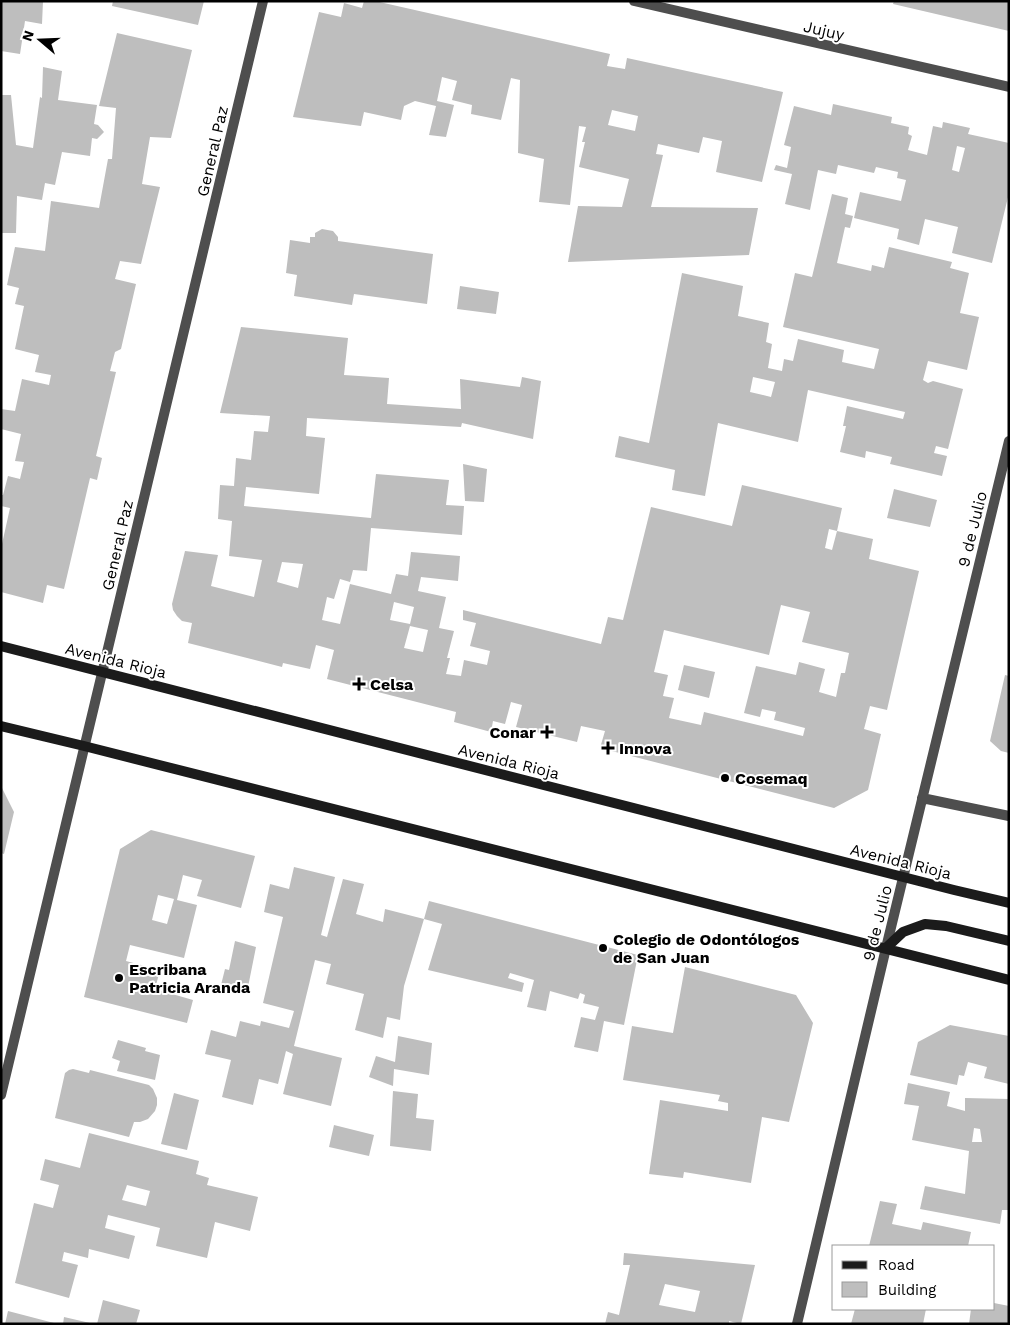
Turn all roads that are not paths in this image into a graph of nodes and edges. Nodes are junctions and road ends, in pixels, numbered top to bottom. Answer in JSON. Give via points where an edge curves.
{"nodes":[{"id":1,"x":263,"y":1,"type":"edge"},
{"id":2,"x":634,"y":1,"type":"edge"},
{"id":3,"x":1009,"y":87,"type":"edge"},
{"id":4,"x":1009,"y":442,"type":"edge"},
{"id":5,"x":1,"y":646,"type":"edge"},
{"id":6,"x":102,"y":672,"type":"junction"},
{"id":7,"x":1,"y":726,"type":"edge"},
{"id":8,"x":84,"y":746,"type":"junction"},
{"id":9,"x":922,"y":798,"type":"junction"},
{"id":10,"x":1009,"y":816,"type":"edge"},
{"id":11,"x":903,"y":877,"type":"junction"},
{"id":12,"x":1009,"y":903,"type":"edge"},
{"id":13,"x":1009,"y":941,"type":"edge"},
{"id":14,"x":886,"y":948,"type":"junction"},
{"id":15,"x":1009,"y":980,"type":"edge"},
{"id":16,"x":1,"y":1095,"type":"edge"},
{"id":17,"x":797,"y":1324,"type":"edge"}],
"edges":[{"from":1,"to":6,"type":"street","name":"General Paz"},
{"from":2,"to":3,"type":"street","name":"Jujuy"},
{"from":4,"to":9,"type":"street","name":"9 de Julio"},
{"from":5,"to":6,"type":"main road","name":"Avenida Rioja"},
{"from":6,"to":8,"type":"street","name":"General Paz"},
{"from":6,"to":11,"type":"main road","name":"Avenida Rioja"},
{"from":7,"to":8,"type":"main road"},
{"from":8,"to":14,"type":"main road"},
{"from":8,"to":16,"type":"street","name":"General Paz"},
{"from":9,"to":10,"type":"street"},
{"from":9,"to":11,"type":"street","name":"9 de Julio"},
{"from":11,"to":12,"type":"main road","name":"Avenida Rioja"},
{"from":11,"to":14,"type":"street","name":"9 de Julio"},
{"from":13,"to":14,"type":"main road","via":[[925,924],[903,932]]},
{"from":14,"to":15,"type":"main road"},
{"from":14,"to":17,"type":"street","name":"9 de Julio"}]}
